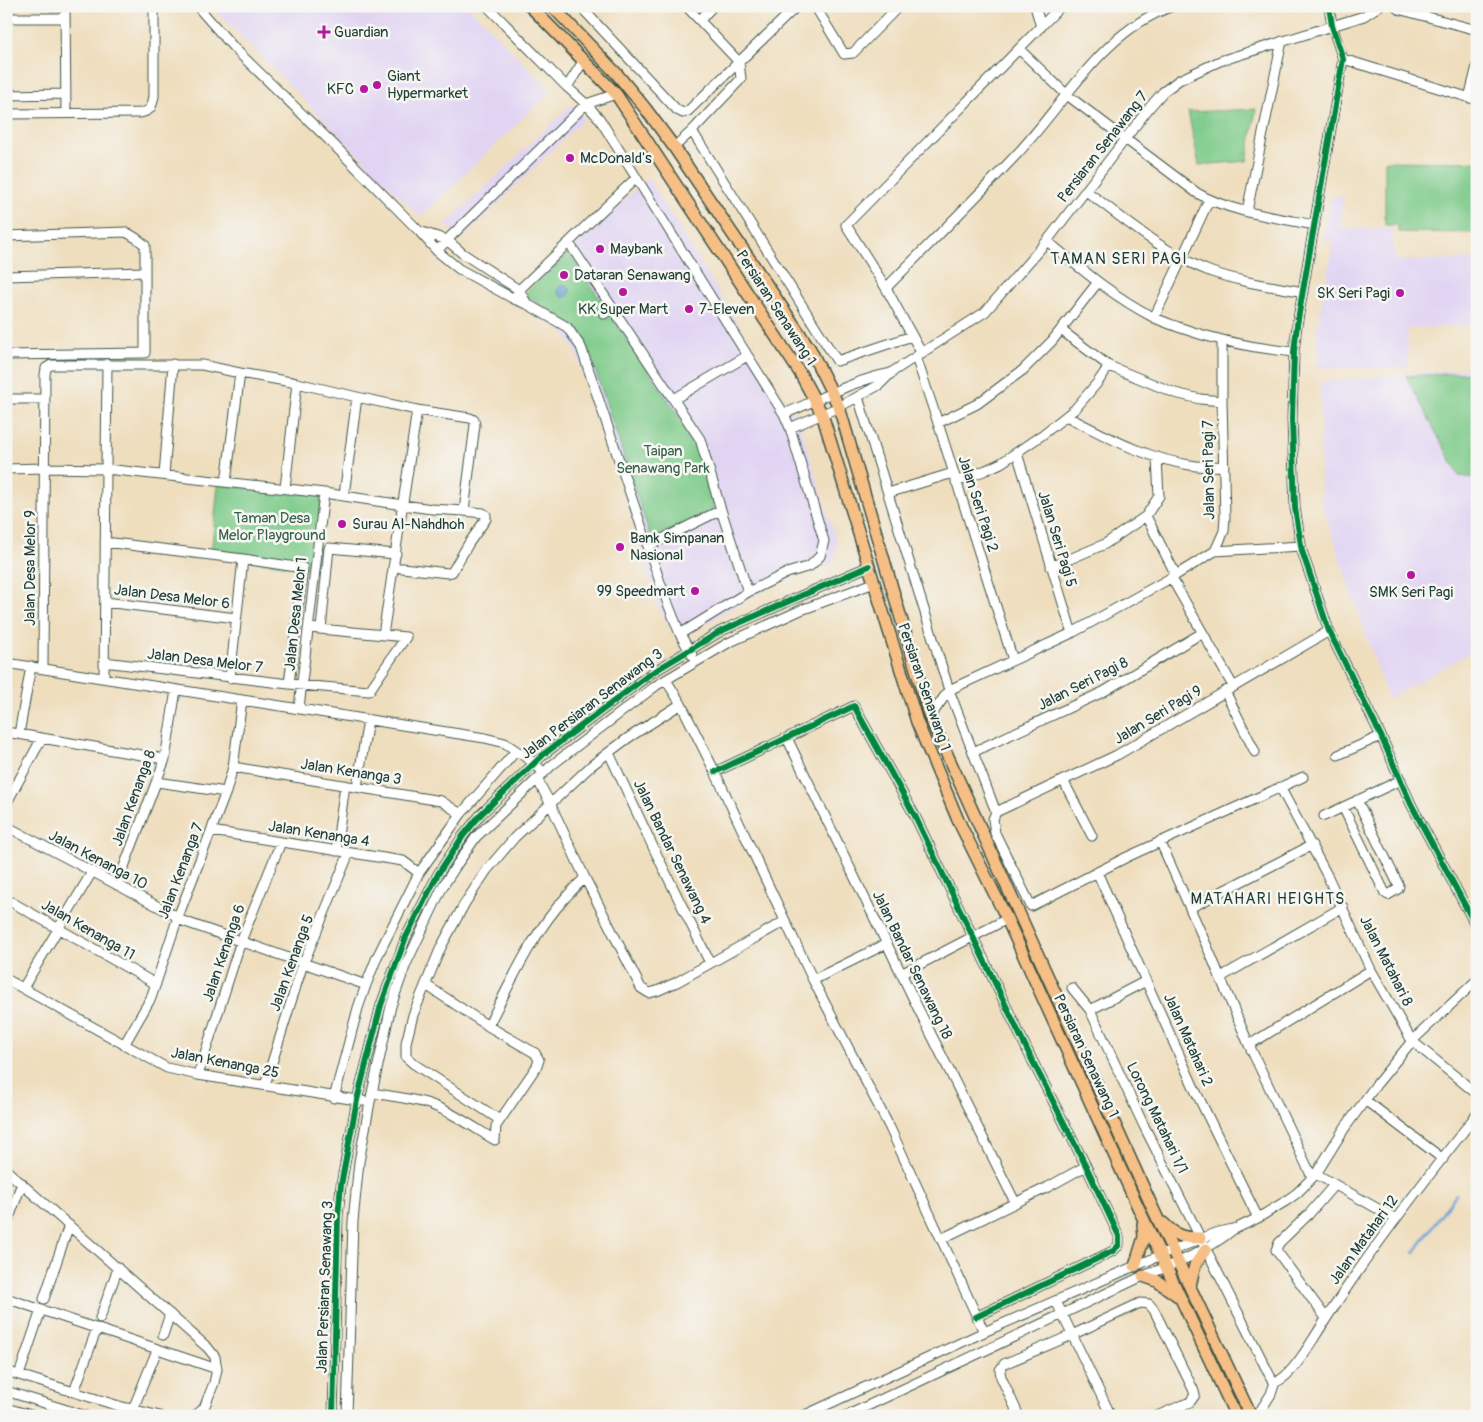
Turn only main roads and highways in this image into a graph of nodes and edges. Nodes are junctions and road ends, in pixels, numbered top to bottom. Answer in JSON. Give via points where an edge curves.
{"nodes":[{"id":1,"x":530,"y":6,"type":"edge"},
{"id":2,"x":552,"y":6,"type":"edge"},
{"id":3,"x":1157,"y":1216,"type":"junction"},
{"id":4,"x":1143,"y":1218,"type":"junction"},
{"id":5,"x":1200,"y":1238,"type":"road end"},
{"id":6,"x":1206,"y":1249,"type":"road end"},
{"id":7,"x":1135,"y":1266,"type":"road end"},
{"id":8,"x":1143,"y":1276,"type":"road end"},
{"id":9,"x":1190,"y":1286,"type":"junction"},
{"id":10,"x":1181,"y":1299,"type":"junction"},
{"id":11,"x":1236,"y":1416,"type":"edge"},
{"id":12,"x":1251,"y":1416,"type":"edge"}],
"edges":[{"from":1,"to":4,"type":"main road","name":"Persiaran Senawang 1","via":[[616,94],[790,356],[816,401],[917,722],[958,820],[1007,919]]},
{"from":2,"to":3,"type":"main road","name":"Persiaran Senawang 1","via":[[645,108],[810,349],[839,407],[930,717]]},
{"from":3,"to":5,"type":"main road","via":[[1184,1238]]},
{"from":3,"to":9,"type":"main road","name":"Persiaran Senawang 1"},
{"from":4,"to":7,"type":"main road","via":[[1144,1237]]},
{"from":4,"to":10,"type":"main road","name":"Persiaran Senawang 1"},
{"from":6,"to":9,"type":"main road","via":[[1195,1265]]},
{"from":8,"to":10,"type":"main road"},
{"from":9,"to":12,"type":"main road","name":"Persiaran Senawang 1"},
{"from":10,"to":11,"type":"main road","name":"Persiaran Senawang 1"}]}
